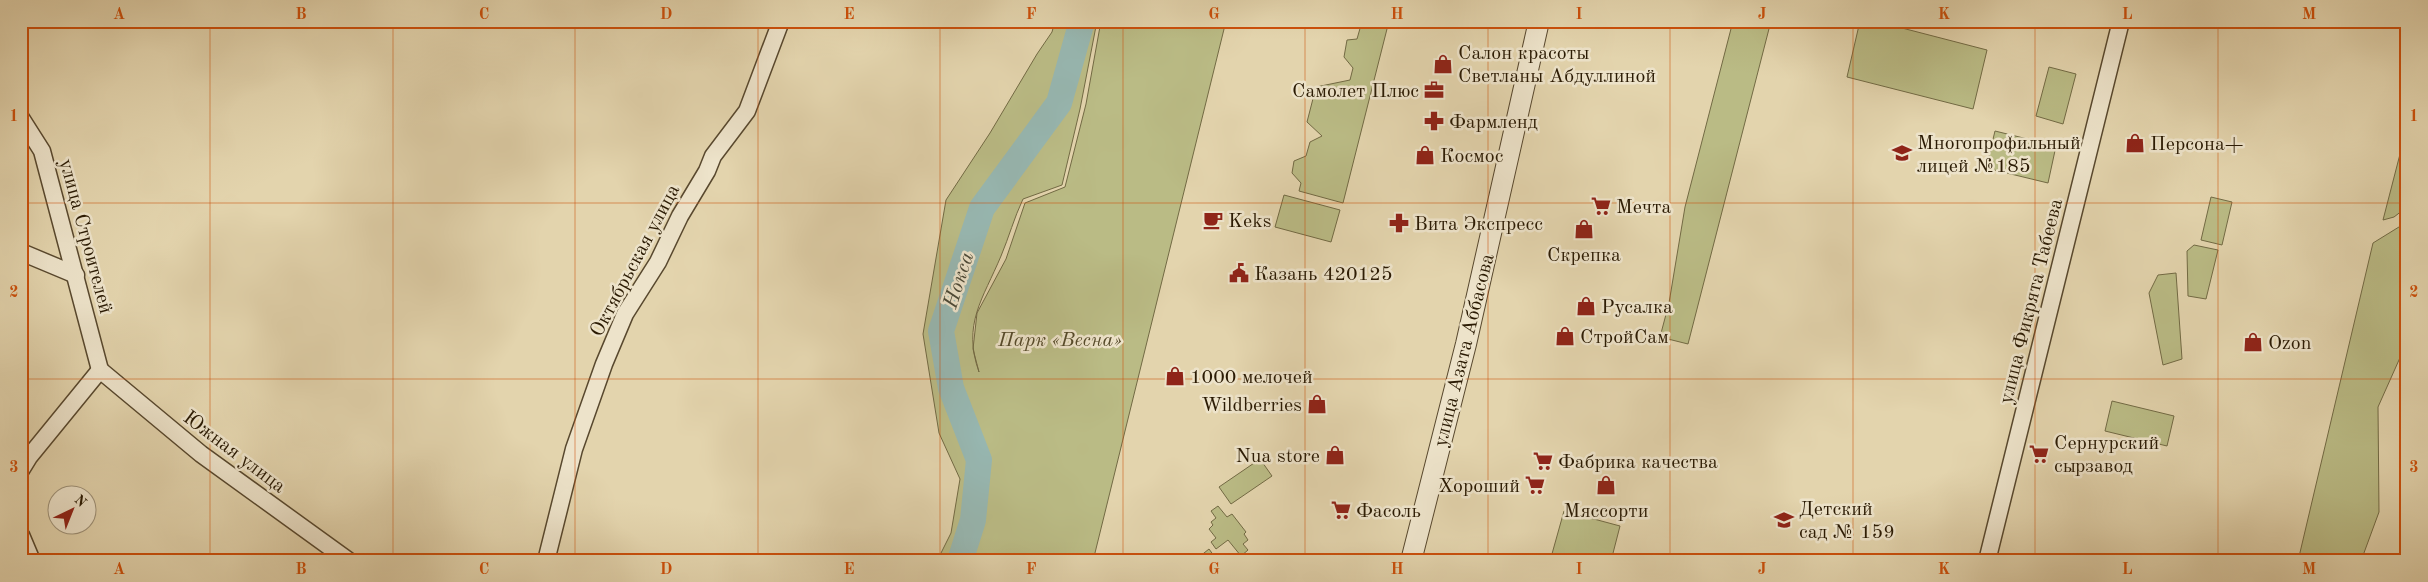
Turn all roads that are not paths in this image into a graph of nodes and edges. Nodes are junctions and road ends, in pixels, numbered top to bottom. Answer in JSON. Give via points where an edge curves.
{"nodes":[{"id":1,"x":781,"y":21,"type":"edge"},
{"id":2,"x":1540,"y":21,"type":"edge"},
{"id":3,"x":2121,"y":21,"type":"edge"},
{"id":4,"x":21,"y":118,"type":"edge"},
{"id":5,"x":21,"y":252,"type":"edge"},
{"id":6,"x":76,"y":274,"type":"junction"},
{"id":7,"x":100,"y":370,"type":"junction"},
{"id":8,"x":21,"y":470,"type":"edge"},
{"id":9,"x":21,"y":535,"type":"edge"},
{"id":10,"x":32,"y":561,"type":"edge"},
{"id":11,"x":349,"y":561,"type":"edge"},
{"id":12,"x":546,"y":561,"type":"edge"},
{"id":13,"x":1411,"y":561,"type":"edge"},
{"id":14,"x":1986,"y":561,"type":"edge"}],
"edges":[{"from":1,"to":12,"type":"street","name":"Октябрьская улица","via":[[746,111],[713,156],[658,262],[625,314],[574,449]]},
{"from":2,"to":13,"type":"street","name":"улица Азата Аббасова","via":[[1466,344]]},
{"from":3,"to":14,"type":"street","name":"улица Фикрята Табеева"},
{"from":4,"to":6,"type":"street","name":"улица Строителей","via":[[42,151]]},
{"from":5,"to":6,"type":"street"},
{"from":6,"to":7,"type":"street","name":"улица Строителей"},
{"from":7,"to":8,"type":"street"},
{"from":7,"to":11,"type":"street","name":"Южная улица","via":[[201,454]]},
{"from":9,"to":10,"type":"street"}]}
